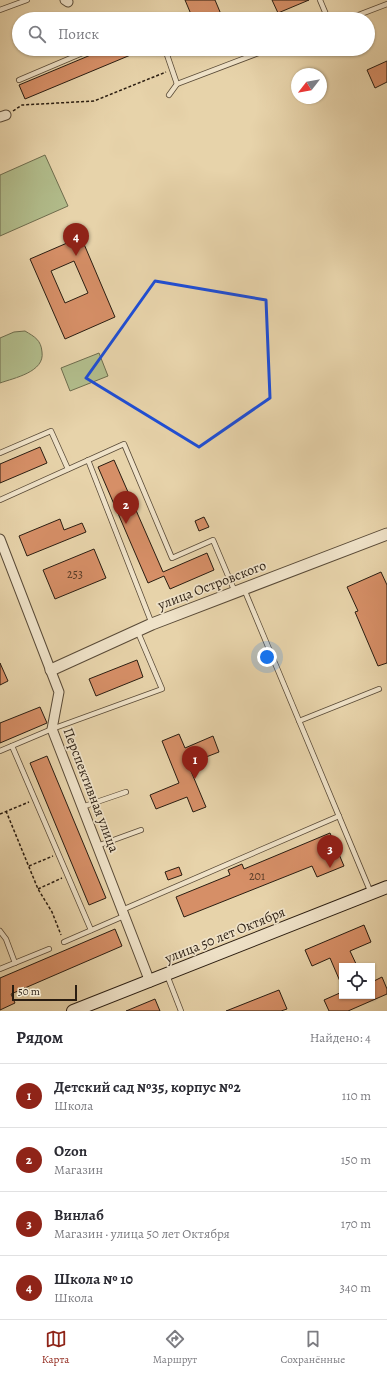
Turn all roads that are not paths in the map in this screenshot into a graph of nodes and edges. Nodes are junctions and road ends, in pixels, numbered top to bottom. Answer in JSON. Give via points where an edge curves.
{"nodes":[{"id":1,"x":27,"y":0,"type":"edge"},
{"id":2,"x":320,"y":0,"type":"edge"},
{"id":3,"x":387,"y":4,"type":"edge"},
{"id":4,"x":0,"y":10,"type":"edge"},
{"id":5,"x":325,"y":12,"type":"edge"},
{"id":6,"x":366,"y":12,"type":"edge"},
{"id":7,"x":76,"y":56,"type":"edge"},
{"id":8,"x":167,"y":56,"type":"edge"},
{"id":9,"x":251,"y":56,"type":"edge"},
{"id":10,"x":20,"y":80,"type":"dead end"},
{"id":11,"x":177,"y":84,"type":"junction"},
{"id":12,"x":168,"y":94,"type":"dead end"},
{"id":13,"x":0,"y":453,"type":"edge"},
{"id":14,"x":88,"y":460,"type":"junction"},
{"id":15,"x":68,"y":469,"type":"junction"},
{"id":16,"x":0,"y":500,"type":"edge"},
{"id":17,"x":387,"y":534,"type":"edge"},
{"id":18,"x":0,"y":539,"type":"edge"},
{"id":19,"x":239,"y":591,"type":"junction"},
{"id":20,"x":152,"y":624,"type":"junction"},
{"id":21,"x":137,"y":630,"type":"junction"},
{"id":22,"x":51,"y":670,"type":"junction"},
{"id":23,"x":379,"y":689,"type":"dead end"},
{"id":24,"x":299,"y":721,"type":"junction"},
{"id":25,"x":52,"y":729,"type":"junction"},
{"id":26,"x":12,"y":746,"type":"junction"},
{"id":27,"x":0,"y":751,"type":"edge"},
{"id":28,"x":126,"y":792,"type":"dead end"},
{"id":29,"x":82,"y":807,"type":"junction"},
{"id":30,"x":339,"y":816,"type":"junction"},
{"id":31,"x":141,"y":830,"type":"dead end"},
{"id":32,"x":97,"y":846,"type":"junction"},
{"id":33,"x":386,"y":889,"type":"edge"},
{"id":34,"x":371,"y":893,"type":"junction"},
{"id":35,"x":123,"y":913,"type":"junction"},
{"id":36,"x":91,"y":930,"type":"junction"},
{"id":37,"x":0,"y":931,"type":"edge"},
{"id":38,"x":64,"y":942,"type":"road end"},
{"id":39,"x":50,"y":949,"type":"dead end"},
{"id":40,"x":15,"y":962,"type":"junction"},
{"id":41,"x":0,"y":968,"type":"edge"},
{"id":42,"x":167,"y":975,"type":"junction"},
{"id":43,"x":150,"y":982,"type":"junction"},
{"id":44,"x":73,"y":1011,"type":"edge"},
{"id":45,"x":181,"y":1011,"type":"edge"}],
"edges":[{"from":1,"to":4,"type":"lane"},
{"from":2,"to":5,"type":"lane"},
{"from":3,"to":6,"type":"lane"},
{"from":7,"to":10,"type":"lane"},
{"from":8,"to":11,"type":"lane"},
{"from":9,"to":11,"type":"lane"},
{"from":11,"to":12,"type":"lane"},
{"from":13,"to":15,"type":"lane","via":[[51,431]]},
{"from":14,"to":15,"type":"lane"},
{"from":14,"to":19,"type":"lane","via":[[124,444],[172,558],[213,540]]},
{"from":14,"to":20,"type":"lane"},
{"from":15,"to":16,"type":"lane"},
{"from":17,"to":19,"type":"street","name":"улица Островского"},
{"from":18,"to":22,"type":"street","name":"Перспективная улица"},
{"from":19,"to":20,"type":"street","name":"улица Островского"},
{"from":19,"to":24,"type":"lane"},
{"from":20,"to":21,"type":"street","name":"улица Островского"},
{"from":21,"to":22,"type":"street","name":"улица Островского"},
{"from":21,"to":25,"type":"lane","via":[[162,689]]},
{"from":22,"to":25,"type":"street","name":"Перспективная улица","via":[[59,692]]},
{"from":23,"to":24,"type":"lane"},
{"from":24,"to":30,"type":"lane"},
{"from":25,"to":26,"type":"lane"},
{"from":25,"to":29,"type":"street","name":"Перспективная улица"},
{"from":26,"to":27,"type":"lane"},
{"from":26,"to":36,"type":"lane"},
{"from":28,"to":29,"type":"lane"},
{"from":29,"to":32,"type":"street","name":"Перспективная улица"},
{"from":30,"to":34,"type":"lane"},
{"from":30,"to":35,"type":"lane"},
{"from":31,"to":32,"type":"lane"},
{"from":32,"to":35,"type":"street","name":"Перспективная улица"},
{"from":33,"to":34,"type":"main road","name":"улица 50 лет Октября"},
{"from":34,"to":42,"type":"main road","name":"улица 50 лет Октября"},
{"from":35,"to":36,"type":"lane"},
{"from":35,"to":43,"type":"street","name":"Перспективная улица"},
{"from":36,"to":38,"type":"lane"},
{"from":37,"to":40,"type":"lane"},
{"from":39,"to":40,"type":"lane"},
{"from":40,"to":41,"type":"lane"},
{"from":42,"to":43,"type":"main road","name":"улица 50 лет Октября"},
{"from":42,"to":45,"type":"lane"},
{"from":43,"to":44,"type":"main road","name":"улица 50 лет Октября"}]}
